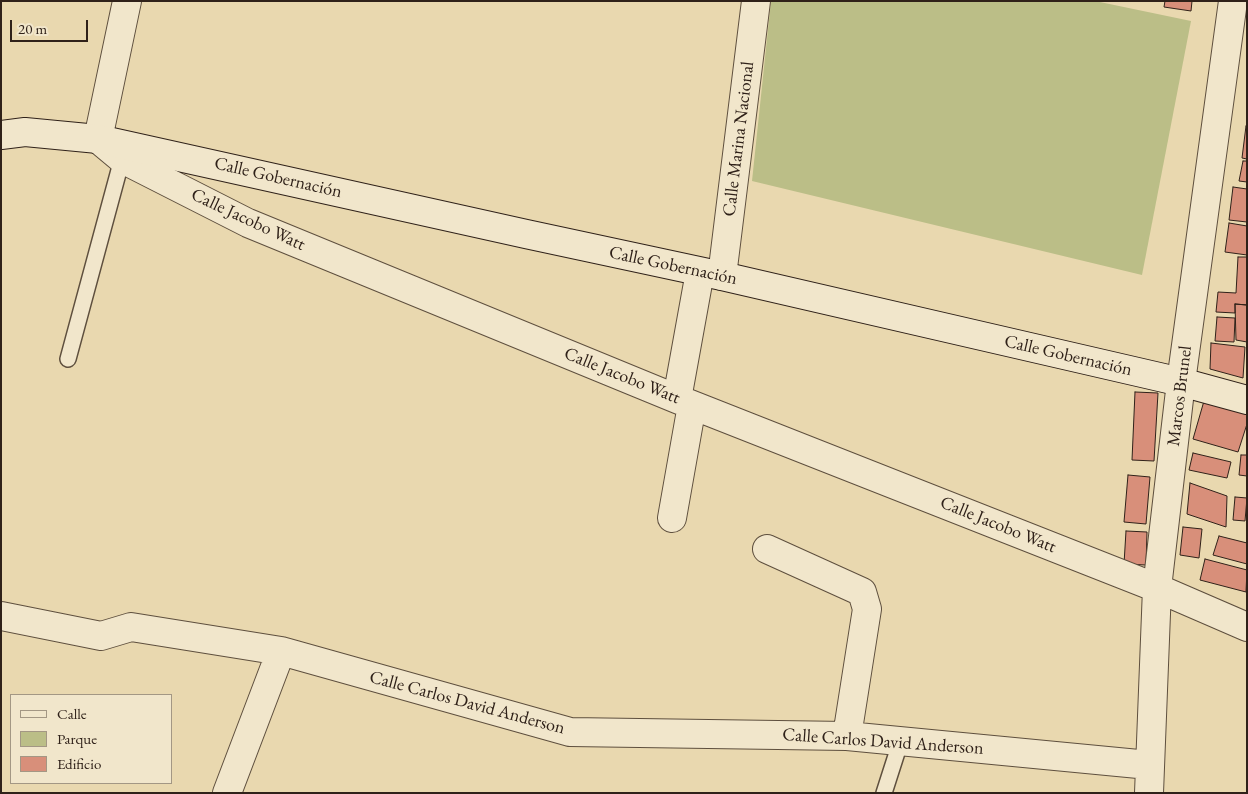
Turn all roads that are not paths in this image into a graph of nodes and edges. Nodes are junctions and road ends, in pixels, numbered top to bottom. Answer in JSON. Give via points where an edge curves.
{"nodes":[{"id":1,"x":127,"y":1,"type":"edge"},
{"id":2,"x":756,"y":1,"type":"edge"},
{"id":3,"x":1233,"y":1,"type":"edge"},
{"id":4,"x":1,"y":135,"type":"edge"},
{"id":5,"x":98,"y":139,"type":"junction"},
{"id":6,"x":122,"y":159,"type":"junction"},
{"id":7,"x":711,"y":274,"type":"junction"},
{"id":8,"x":68,"y":359,"type":"dead end"},
{"id":9,"x":1181,"y":382,"type":"junction"},
{"id":10,"x":1247,"y":400,"type":"edge"},
{"id":11,"x":685,"y":402,"type":"junction"},
{"id":12,"x":672,"y":518,"type":"dead end"},
{"id":13,"x":767,"y":549,"type":"dead end"},
{"id":14,"x":1157,"y":588,"type":"junction"},
{"id":15,"x":1,"y":616,"type":"edge"},
{"id":16,"x":1247,"y":627,"type":"edge"},
{"id":17,"x":281,"y":652,"type":"junction"},
{"id":18,"x":847,"y":736,"type":"junction"},
{"id":19,"x":901,"y":740,"type":"junction"},
{"id":20,"x":1150,"y":765,"type":"junction"},
{"id":21,"x":227,"y":793,"type":"edge"},
{"id":22,"x":884,"y":793,"type":"edge"},
{"id":23,"x":1149,"y":793,"type":"edge"}],
"edges":[{"from":1,"to":5,"type":"street"},
{"from":2,"to":7,"type":"street","name":"Calle Marina Nacional"},
{"from":3,"to":9,"type":"street","name":"Marcos Brunel"},
{"from":4,"to":5,"type":"street","via":[[25,132]]},
{"from":5,"to":6,"type":"street","name":"Calle Jacobo Watt"},
{"from":5,"to":7,"type":"street","name":"Calle Gobernación"},
{"from":6,"to":8,"type":"lane"},
{"from":6,"to":11,"type":"street","name":"Calle Jacobo Watt","via":[[248,224]]},
{"from":7,"to":9,"type":"street","name":"Calle Gobernación"},
{"from":7,"to":11,"type":"street","name":"Calle Marina Nacional"},
{"from":9,"to":10,"type":"street","name":"Calle Gobernación"},
{"from":9,"to":14,"type":"street","name":"Marcos Brunel"},
{"from":11,"to":12,"type":"street","name":"Calle Marina Nacional"},
{"from":11,"to":14,"type":"street","name":"Calle Jacobo Watt"},
{"from":13,"to":18,"type":"street","via":[[862,592],[867,609]]},
{"from":14,"to":16,"type":"street","name":"Calle Jacobo Watt"},
{"from":14,"to":20,"type":"street","name":"Marcos Brunel"},
{"from":15,"to":17,"type":"street","name":"Calle Carlos David Anderson","via":[[101,636],[131,627]]},
{"from":17,"to":18,"type":"street","name":"Calle Carlos David Anderson","via":[[570,732]]},
{"from":17,"to":21,"type":"street"},
{"from":18,"to":19,"type":"street","name":"Calle Carlos David Anderson"},
{"from":19,"to":20,"type":"street","name":"Calle Carlos David Anderson"},
{"from":19,"to":22,"type":"lane"},
{"from":20,"to":23,"type":"street","name":"Marcos Brunel"}]}
